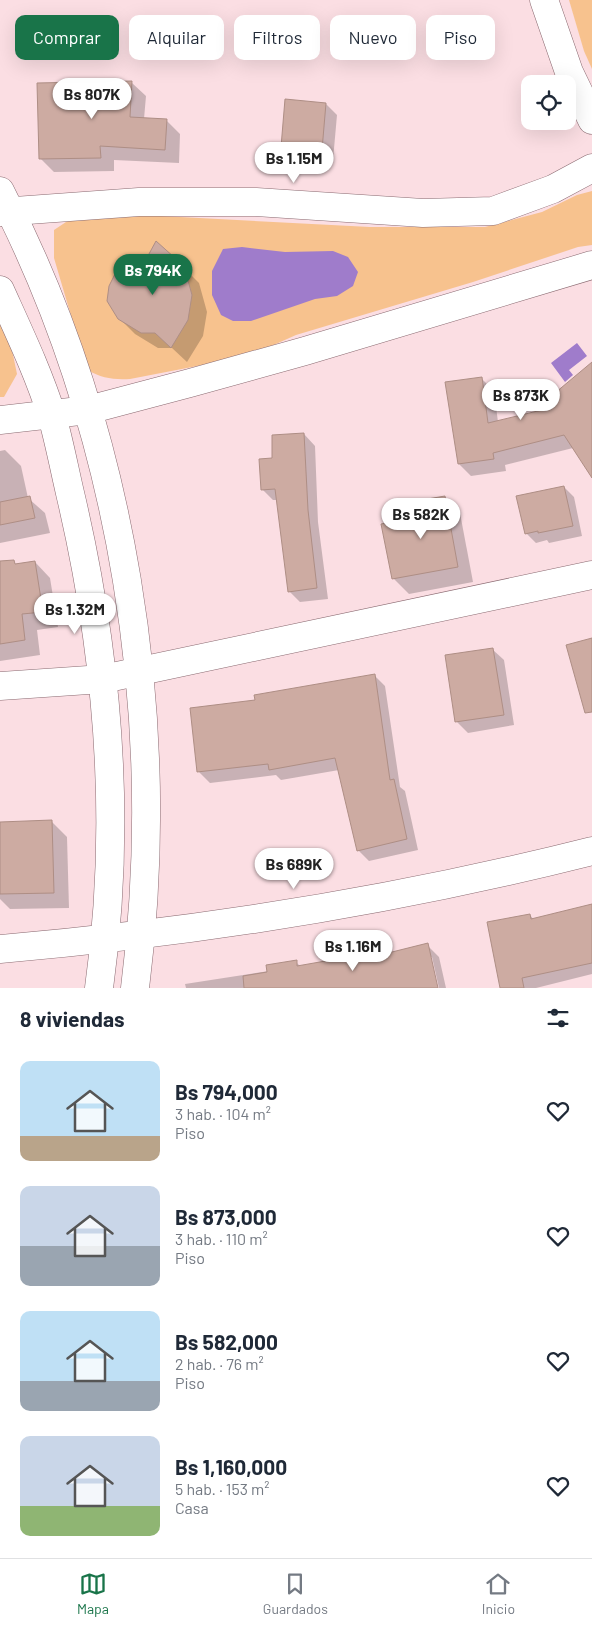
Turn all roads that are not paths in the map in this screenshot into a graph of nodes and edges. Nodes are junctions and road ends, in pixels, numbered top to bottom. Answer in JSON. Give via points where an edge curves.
{"nodes":[{"id":1,"x":544,"y":0,"type":"edge"},
{"id":2,"x":592,"y":120,"type":"edge"},
{"id":3,"x":592,"y":168,"type":"edge"},
{"id":4,"x":3,"y":205,"type":"edge"},
{"id":5,"x":592,"y":265,"type":"edge"},
{"id":6,"x":0,"y":290,"type":"edge"},
{"id":7,"x":88,"y":410,"type":"junction"},
{"id":8,"x":52,"y":415,"type":"junction"},
{"id":9,"x":0,"y":420,"type":"edge"},
{"id":10,"x":592,"y":575,"type":"edge"},
{"id":11,"x":140,"y":672,"type":"junction"},
{"id":12,"x":103,"y":680,"type":"junction"},
{"id":13,"x":0,"y":686,"type":"edge"},
{"id":14,"x":592,"y":851,"type":"edge"},
{"id":15,"x":142,"y":934,"type":"junction"},
{"id":16,"x":106,"y":940,"type":"junction"},
{"id":17,"x":0,"y":949,"type":"edge"},
{"id":18,"x":99,"y":988,"type":"edge"},
{"id":19,"x":135,"y":988,"type":"edge"}],
"edges":[{"from":1,"to":2,"type":"street","via":[[569,72]]},
{"from":3,"to":4,"type":"street","via":[[552,189],[493,211],[423,213],[256,202]]},
{"from":4,"to":7,"type":"street","via":[[50,297]]},
{"from":5,"to":7,"type":"street","via":[[305,351]]},
{"from":6,"to":8,"type":"street"},
{"from":7,"to":8,"type":"street"},
{"from":7,"to":11,"type":"street","via":[[118,535]]},
{"from":8,"to":9,"type":"street"},
{"from":8,"to":12,"type":"street","via":[[82,543]]},
{"from":10,"to":11,"type":"street"},
{"from":11,"to":12,"type":"street"},
{"from":11,"to":15,"type":"street","via":[[148,804]]},
{"from":12,"to":13,"type":"street"},
{"from":12,"to":16,"type":"street","via":[[110,804]]},
{"from":14,"to":15,"type":"street","via":[[471,880],[285,914]]},
{"from":15,"to":16,"type":"street"},
{"from":15,"to":19,"type":"street"},
{"from":16,"to":17,"type":"street"},
{"from":16,"to":18,"type":"street"}]}
